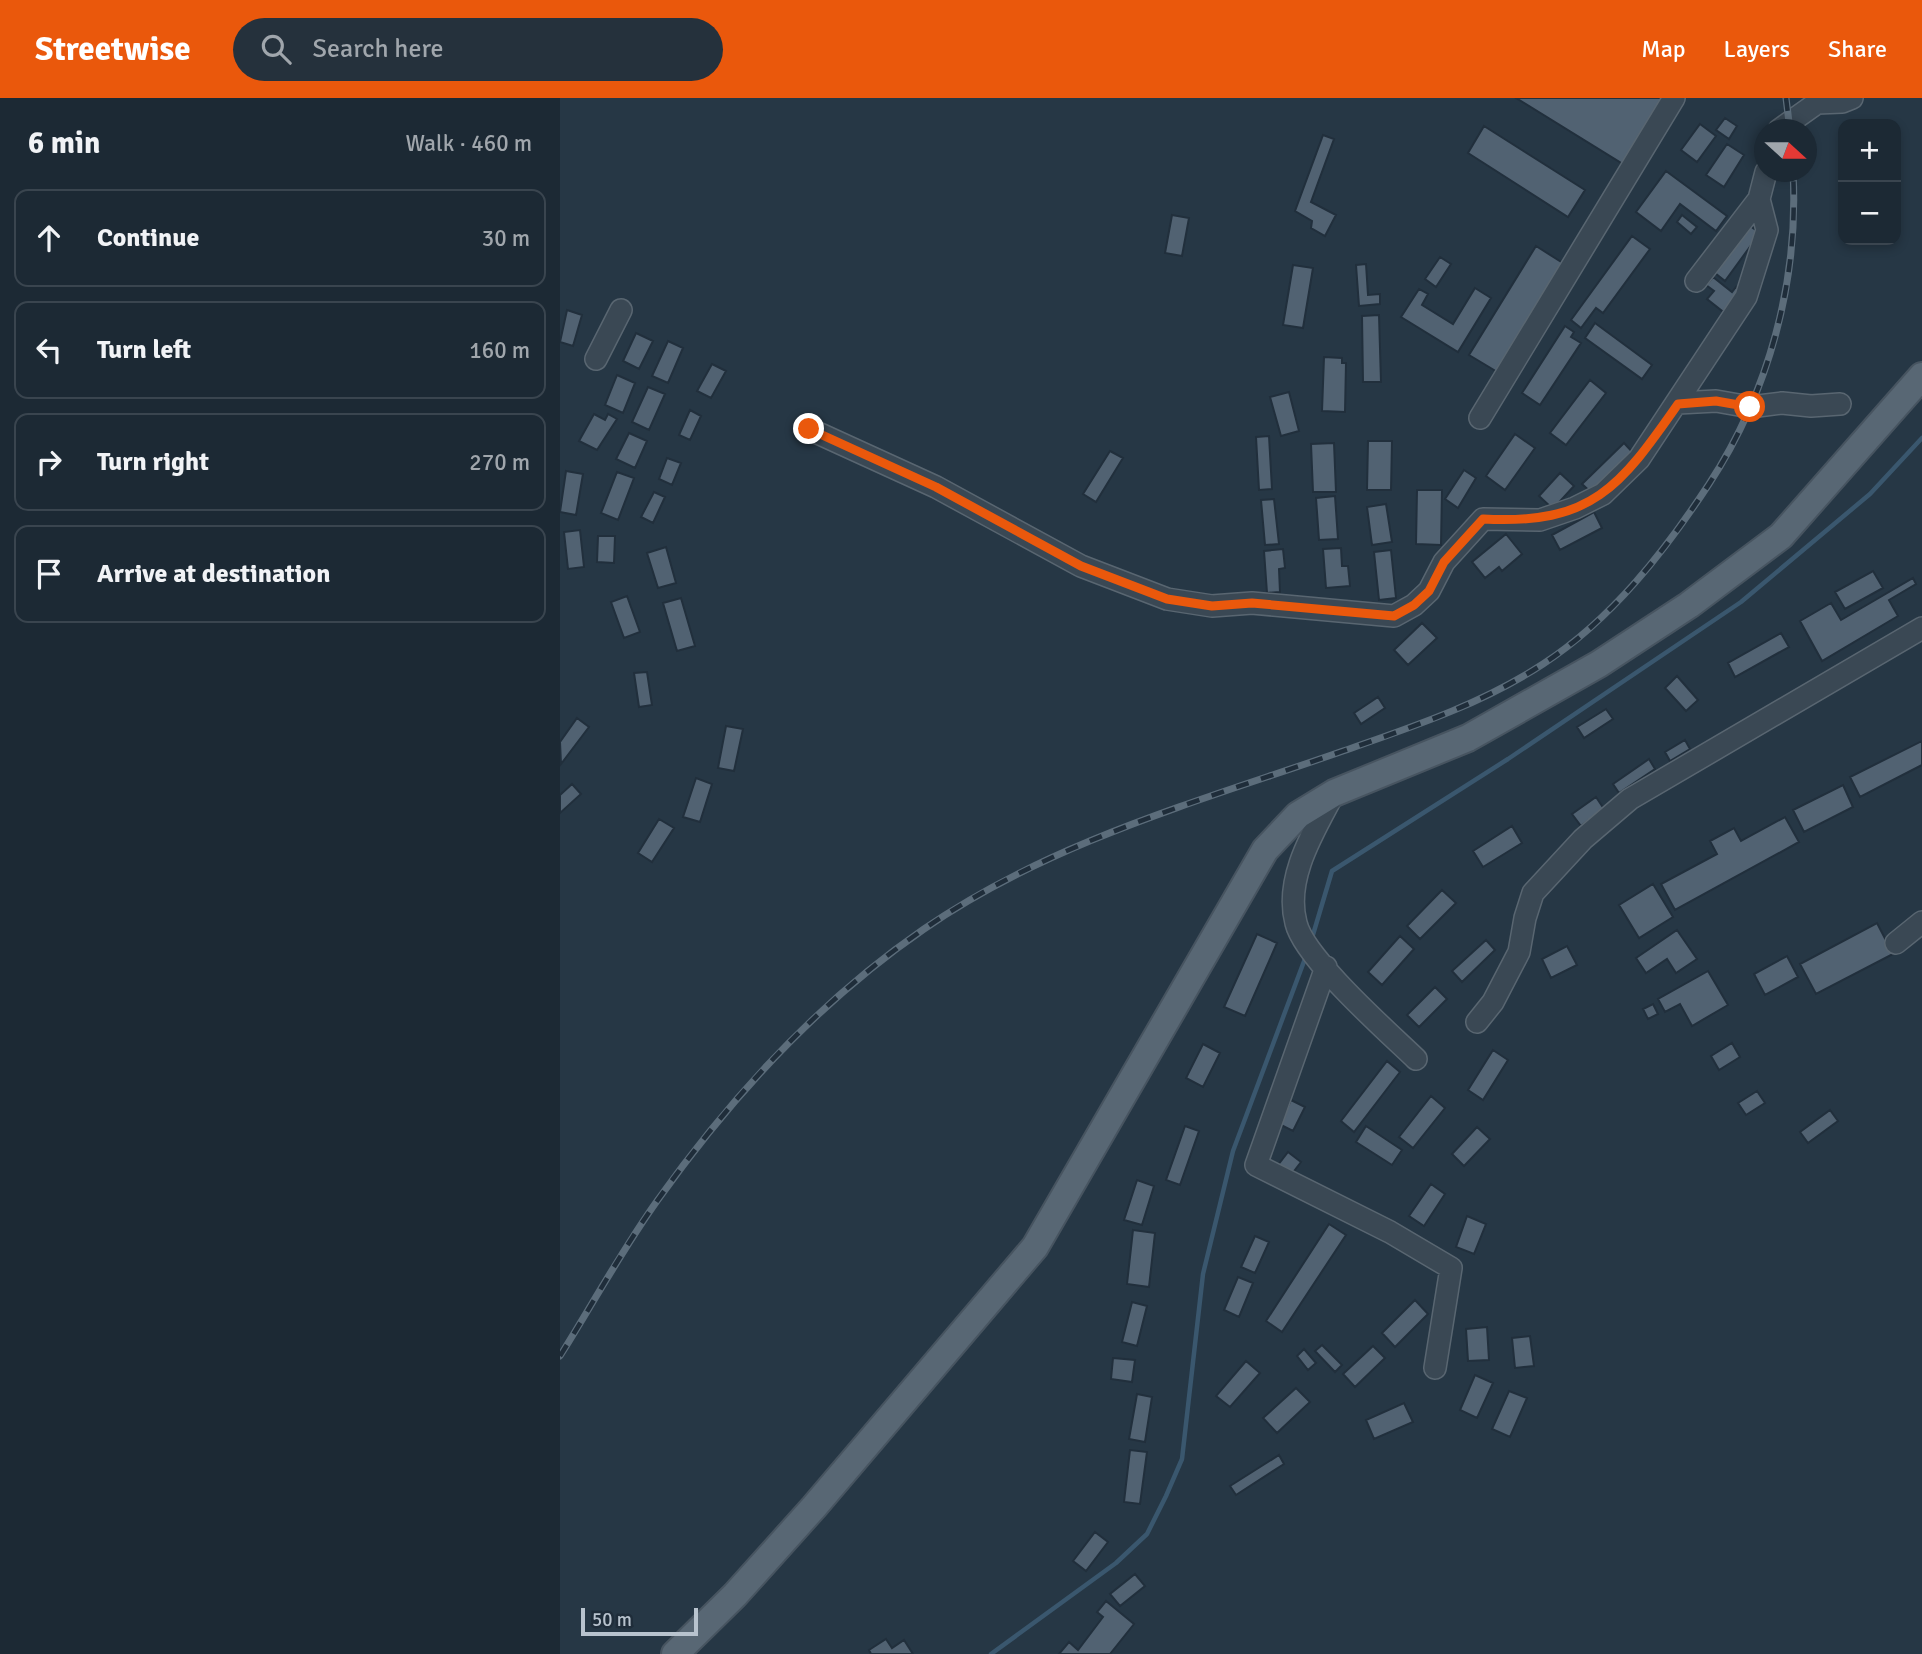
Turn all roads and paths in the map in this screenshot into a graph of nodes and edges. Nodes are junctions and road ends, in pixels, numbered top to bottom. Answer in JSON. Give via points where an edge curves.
{"nodes":[{"id":1,"x":1674,"y":98,"type":"edge"},
{"id":2,"x":1852,"y":98,"type":"edge"},
{"id":3,"x":1794,"y":119,"type":"edge"},
{"id":4,"x":1763,"y":182,"type":"edge"},
{"id":5,"x":1759,"y":198,"type":"junction"},
{"id":6,"x":1696,"y":281,"type":"dead end"},
{"id":7,"x":621,"y":310,"type":"dead end"},
{"id":8,"x":596,"y":359,"type":"dead end"},
{"id":9,"x":1922,"y":376,"type":"edge"},
{"id":10,"x":1678,"y":404,"type":"junction"},
{"id":11,"x":1840,"y":404,"type":"dead end"},
{"id":12,"x":1480,"y":418,"type":"dead end"},
{"id":13,"x":809,"y":429,"type":"dead end"},
{"id":14,"x":1922,"y":628,"type":"edge"},
{"id":15,"x":1334,"y":793,"type":"junction"},
{"id":16,"x":1922,"y":922,"type":"edge"},
{"id":17,"x":1896,"y":943,"type":"dead end"},
{"id":18,"x":1325,"y":967,"type":"junction"},
{"id":19,"x":1477,"y":1022,"type":"dead end"},
{"id":20,"x":1416,"y":1059,"type":"dead end"},
{"id":21,"x":1435,"y":1368,"type":"dead end"},
{"id":22,"x":675,"y":1654,"type":"edge"}],
"edges":[{"from":1,"to":12,"type":"street"},
{"from":2,"to":3,"type":"street","via":[[1817,103]]},
{"from":4,"to":5,"type":"street"},
{"from":5,"to":6,"type":"street"},
{"from":5,"to":10,"type":"street","via":[[1767,230],[1746,297]]},
{"from":7,"to":8,"type":"street"},
{"from":9,"to":15,"type":"main road","via":[[1781,536],[1689,605],[1600,664],[1468,738]]},
{"from":10,"to":11,"type":"street"},
{"from":10,"to":13,"type":"street","via":[[1639,459],[1603,494],[1540,520],[1483,519],[1444,562],[1429,591],[1394,616],[1252,603],[1212,606],[1167,599],[1081,566],[936,487]]},
{"from":14,"to":19,"type":"street","via":[[1630,799],[1583,839],[1533,893],[1519,951],[1493,1002]]},
{"from":15,"to":18,"type":"street","via":[[1298,870],[1294,900],[1296,925]]},
{"from":15,"to":22,"type":"main road","via":[[1298,815],[1265,850],[1035,1247],[814,1507]]},
{"from":16,"to":17,"type":"street"},
{"from":18,"to":20,"type":"street"},
{"from":18,"to":21,"type":"street","via":[[1256,1165],[1451,1268]]}]}
